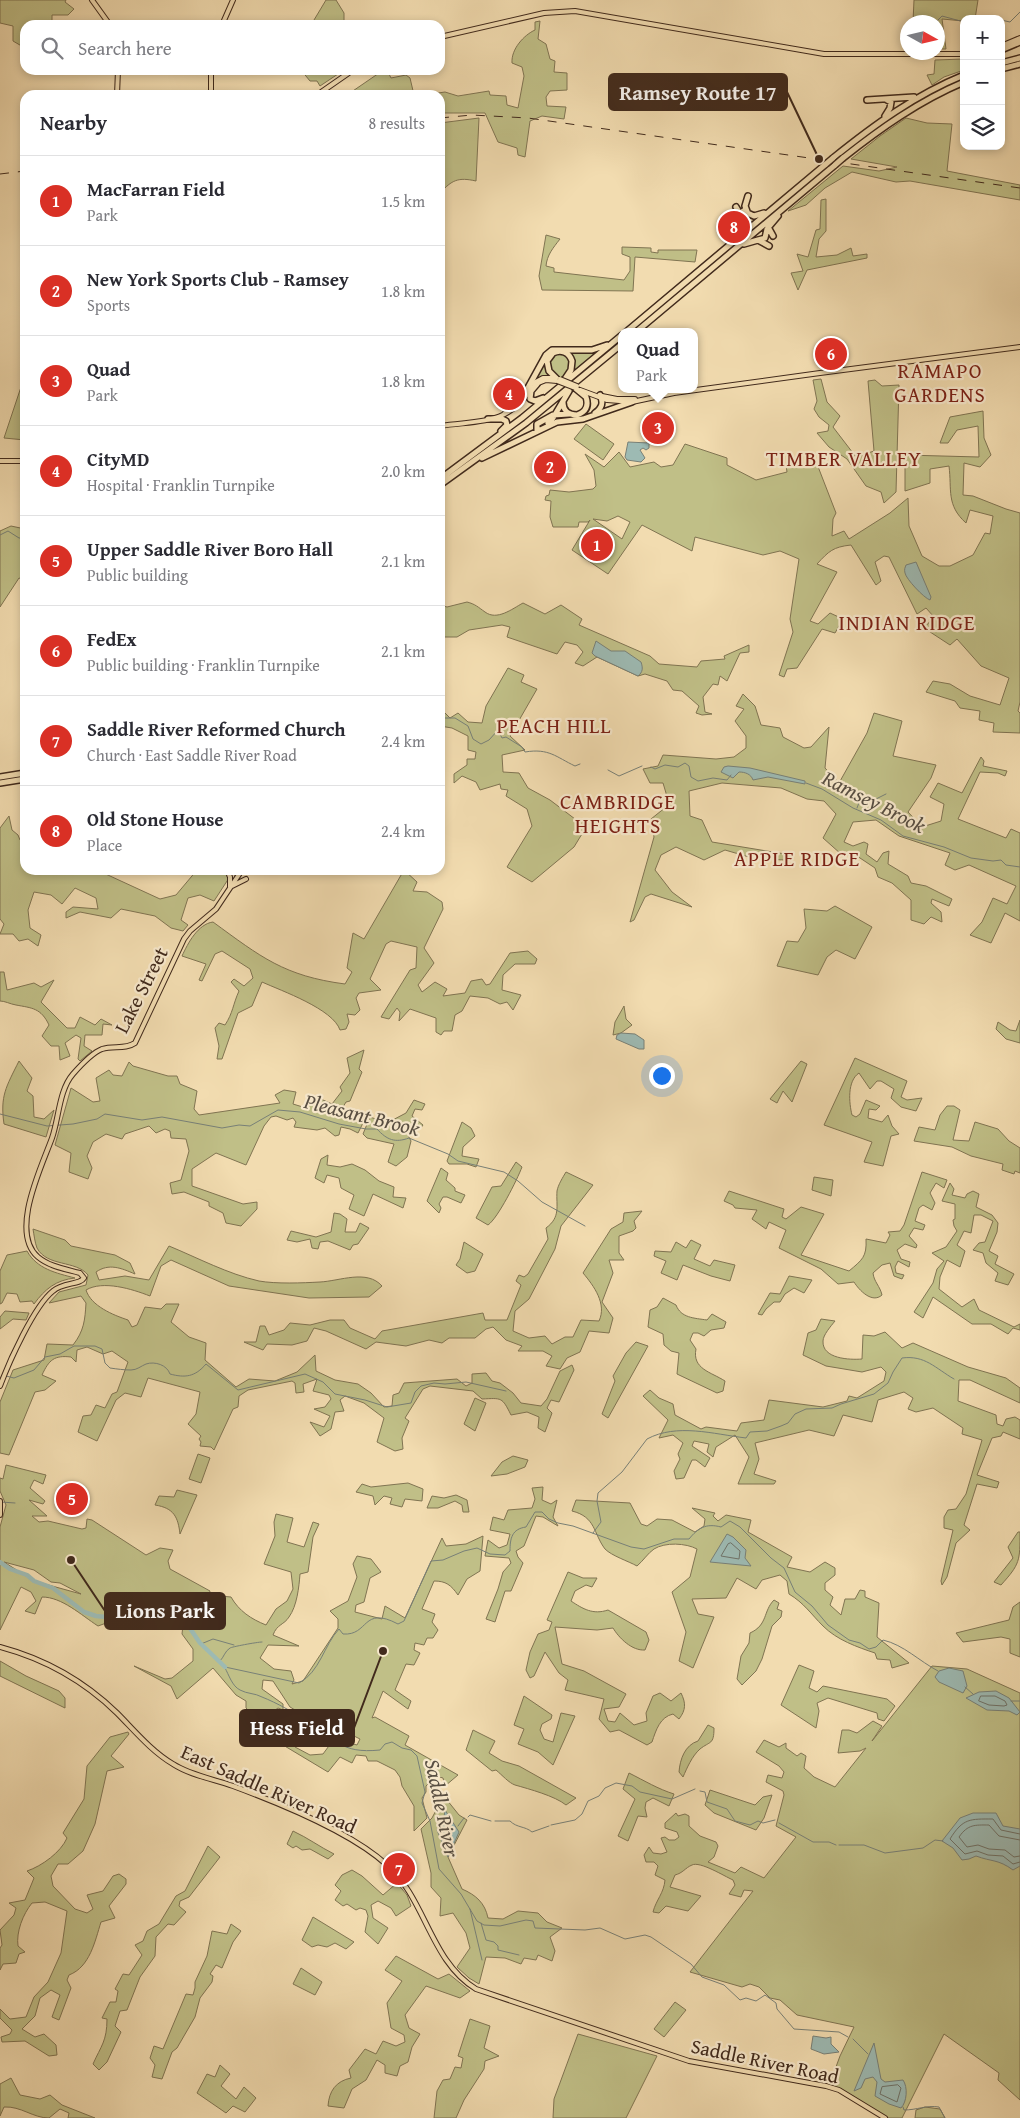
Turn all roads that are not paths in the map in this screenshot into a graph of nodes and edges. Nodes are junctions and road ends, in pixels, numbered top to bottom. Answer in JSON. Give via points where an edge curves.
{"nodes":[{"id":1,"x":92,"y":0,"type":"edge"},
{"id":2,"x":233,"y":0,"type":"edge"},
{"id":3,"x":106,"y":20,"type":"edge"},
{"id":4,"x":224,"y":20,"type":"edge"},
{"id":5,"x":445,"y":36,"type":"edge"},
{"id":6,"x":1020,"y":38,"type":"edge"},
{"id":7,"x":1020,"y":42,"type":"edge"},
{"id":8,"x":1005,"y":44,"type":"edge"},
{"id":9,"x":1005,"y":48,"type":"edge"},
{"id":10,"x":960,"y":54,"type":"edge"},
{"id":11,"x":1020,"y":58,"type":"edge"},
{"id":12,"x":1005,"y":61,"type":"edge"},
{"id":13,"x":1020,"y":66,"type":"edge"},
{"id":14,"x":1005,"y":70,"type":"edge"},
{"id":15,"x":118,"y":75,"type":"edge"},
{"id":16,"x":211,"y":75,"type":"edge"},
{"id":17,"x":346,"y":75,"type":"edge"},
{"id":18,"x":960,"y":78,"type":"edge"},
{"id":19,"x":960,"y":84,"type":"edge"},
{"id":20,"x":117,"y":90,"type":"edge"},
{"id":21,"x":211,"y":90,"type":"edge"},
{"id":22,"x":323,"y":90,"type":"edge"},
{"id":23,"x":922,"y":95,"type":"junction"},
{"id":24,"x":868,"y":100,"type":"dead end"},
{"id":25,"x":887,"y":100,"type":"junction"},
{"id":26,"x":881,"y":121,"type":"junction"},
{"id":27,"x":748,"y":196,"type":"dead end"},
{"id":28,"x":785,"y":198,"type":"junction"},
{"id":29,"x":796,"y":198,"type":"junction"},
{"id":30,"x":751,"y":216,"type":"junction"},
{"id":31,"x":725,"y":217,"type":"dead end"},
{"id":32,"x":744,"y":217,"type":"junction"},
{"id":33,"x":768,"y":228,"type":"junction"},
{"id":34,"x":773,"y":236,"type":"dead end"},
{"id":35,"x":758,"y":240,"type":"junction"},
{"id":36,"x":769,"y":246,"type":"dead end"},
{"id":37,"x":721,"y":252,"type":"junction"},
{"id":38,"x":725,"y":257,"type":"junction"},
{"id":39,"x":631,"y":328,"type":"edge"},
{"id":40,"x":641,"y":328,"type":"edge"},
{"id":41,"x":618,"y":337,"type":"edge"},
{"id":42,"x":618,"y":338,"type":"edge"},
{"id":43,"x":618,"y":347,"type":"edge"},
{"id":44,"x":1020,"y":347,"type":"edge"},
{"id":45,"x":591,"y":370,"type":"junction"},
{"id":46,"x":558,"y":380,"type":"junction"},
{"id":47,"x":537,"y":384,"type":"junction"},
{"id":48,"x":560,"y":387,"type":"junction"},
{"id":49,"x":576,"y":387,"type":"junction"},
{"id":50,"x":698,"y":391,"type":"edge"},
{"id":51,"x":554,"y":392,"type":"junction"},
{"id":52,"x":687,"y":393,"type":"edge"},
{"id":53,"x":524,"y":395,"type":"junction"},
{"id":54,"x":601,"y":397,"type":"junction"},
{"id":55,"x":564,"y":399,"type":"junction"},
{"id":56,"x":634,"y":401,"type":"junction"},
{"id":57,"x":504,"y":414,"type":"junction"},
{"id":58,"x":555,"y":415,"type":"junction"},
{"id":59,"x":572,"y":415,"type":"junction"},
{"id":60,"x":588,"y":417,"type":"junction"},
{"id":61,"x":488,"y":419,"type":"junction"},
{"id":62,"x":445,"y":425,"type":"edge"},
{"id":63,"x":537,"y":431,"type":"junction"},
{"id":64,"x":485,"y":446,"type":"junction"},
{"id":65,"x":0,"y":461,"type":"edge"},
{"id":66,"x":20,"y":461,"type":"edge"},
{"id":67,"x":471,"y":464,"type":"junction"},
{"id":68,"x":445,"y":475,"type":"edge"},
{"id":69,"x":445,"y":482,"type":"edge"},
{"id":70,"x":20,"y":774,"type":"edge"},
{"id":71,"x":0,"y":778,"type":"edge"},
{"id":72,"x":20,"y":780,"type":"edge"},
{"id":73,"x":0,"y":783,"type":"edge"},
{"id":74,"x":229,"y":875,"type":"edge"},
{"id":75,"x":238,"y":875,"type":"edge"},
{"id":76,"x":246,"y":879,"type":"dead end"},
{"id":77,"x":230,"y":888,"type":"junction"},
{"id":78,"x":0,"y":1386,"type":"edge"},
{"id":79,"x":0,"y":1503,"type":"edge"},
{"id":80,"x":0,"y":1515,"type":"edge"},
{"id":81,"x":0,"y":1647,"type":"edge"},
{"id":82,"x":634,"y":2042,"type":"joint"},
{"id":83,"x":885,"y":2118,"type":"edge"}],
"edges":[{"from":1,"to":3,"type":"main road"},
{"from":2,"to":4,"type":"main road"},
{"from":5,"to":10,"type":"main road","via":[[544,13],[575,11],[824,54]]},
{"from":6,"to":8,"type":"main road"},
{"from":7,"to":9,"type":"highway"},
{"from":11,"to":12,"type":"highway"},
{"from":13,"to":14,"type":"highway"},
{"from":15,"to":20,"type":"main road"},
{"from":16,"to":21,"type":"main road"},
{"from":17,"to":22,"type":"main road"},
{"from":18,"to":23,"type":"highway"},
{"from":19,"to":29,"type":"highway","bridge":true,"via":[[904,112]]},
{"from":23,"to":25,"type":"highway"},
{"from":23,"to":26,"type":"highway"},
{"from":24,"to":25,"type":"highway"},
{"from":25,"to":26,"type":"highway","via":[[891,106]]},
{"from":26,"to":28,"type":"highway","bridge":true},
{"from":27,"to":30,"type":"highway","via":[[745,207]]},
{"from":28,"to":30,"type":"highway","via":[[762,214]]},
{"from":28,"to":37,"type":"highway"},
{"from":29,"to":33,"type":"highway"},
{"from":29,"to":38,"type":"highway"},
{"from":30,"to":32,"type":"highway","via":[[737,206]]},
{"from":31,"to":32,"type":"highway","via":[[736,214]]},
{"from":32,"to":37,"type":"highway","via":[[743,228]]},
{"from":33,"to":34,"type":"highway"},
{"from":33,"to":35,"type":"highway","via":[[765,238]]},
{"from":35,"to":36,"type":"highway"},
{"from":35,"to":38,"type":"highway","via":[[744,244]]},
{"from":37,"to":39,"type":"highway"},
{"from":38,"to":40,"type":"highway"},
{"from":41,"to":53,"type":"highway","via":[[596,349],[552,350]]},
{"from":42,"to":48,"type":"highway"},
{"from":43,"to":45,"type":"highway"},
{"from":44,"to":50,"type":"main road"},
{"from":45,"to":55,"type":"highway"},
{"from":45,"to":67,"type":"highway"},
{"from":46,"to":47,"type":"main road"},
{"from":46,"to":48,"type":"highway","via":[[549,371],[547,361],[553,353],[561,351],[571,357],[572,366]]},
{"from":46,"to":49,"type":"main road","bridge":true},
{"from":46,"to":53,"type":"main road","via":[[548,377],[537,380]]},
{"from":47,"to":51,"type":"highway","via":[[530,394],[533,401]]},
{"from":47,"to":57,"type":"main road","via":[[518,407]]},
{"from":48,"to":51,"type":"highway"},
{"from":49,"to":54,"type":"main road"},
{"from":49,"to":59,"type":"highway","via":[[586,397],[587,404],[584,412]]},
{"from":51,"to":64,"type":"highway"},
{"from":52,"to":56,"type":"main road"},
{"from":53,"to":57,"type":"main road"},
{"from":54,"to":56,"type":"main road","via":[[612,401]]},
{"from":54,"to":60,"type":"highway","via":[[599,410]]},
{"from":55,"to":58,"type":"highway"},
{"from":55,"to":59,"type":"highway","via":[[564,409]]},
{"from":56,"to":60,"type":"highway"},
{"from":57,"to":61,"type":"main road"},
{"from":58,"to":59,"type":"highway"},
{"from":58,"to":63,"type":"highway","via":[[537,424]]},
{"from":60,"to":63,"type":"highway","via":[[557,422]]},
{"from":61,"to":62,"type":"main road"},
{"from":61,"to":64,"type":"highway","via":[[502,419],[507,423]]},
{"from":63,"to":67,"type":"highway"},
{"from":64,"to":68,"type":"highway"},
{"from":65,"to":66,"type":"main road"},
{"from":67,"to":69,"type":"highway"},
{"from":70,"to":71,"type":"highway"},
{"from":72,"to":73,"type":"highway"},
{"from":74,"to":77,"type":"main road"},
{"from":75,"to":77,"type":"main road","name":"Lake Street"},
{"from":76,"to":77,"type":"main road"},
{"from":77,"to":78,"type":"main road","name":"Lake Street","via":[[213,912],[184,940],[136,1042],[129,1047],[100,1050],[74,1073],[66,1085],[30,1196],[28,1235],[38,1258],[58,1268],[80,1273],[84,1278],[80,1282],[61,1285],[45,1298],[32,1317]]},
{"from":79,"to":80,"type":"main road"},
{"from":81,"to":82,"type":"main road","name":"East Saddle River Road","via":[[37,1658],[72,1677],[103,1700],[174,1765],[284,1807],[339,1832],[375,1855],[403,1882],[449,1964],[472,1986],[487,1994]]},
{"from":82,"to":83,"type":"main road","name":"Saddle River Road","via":[[689,2061],[826,2086],[839,2090]]}]}
